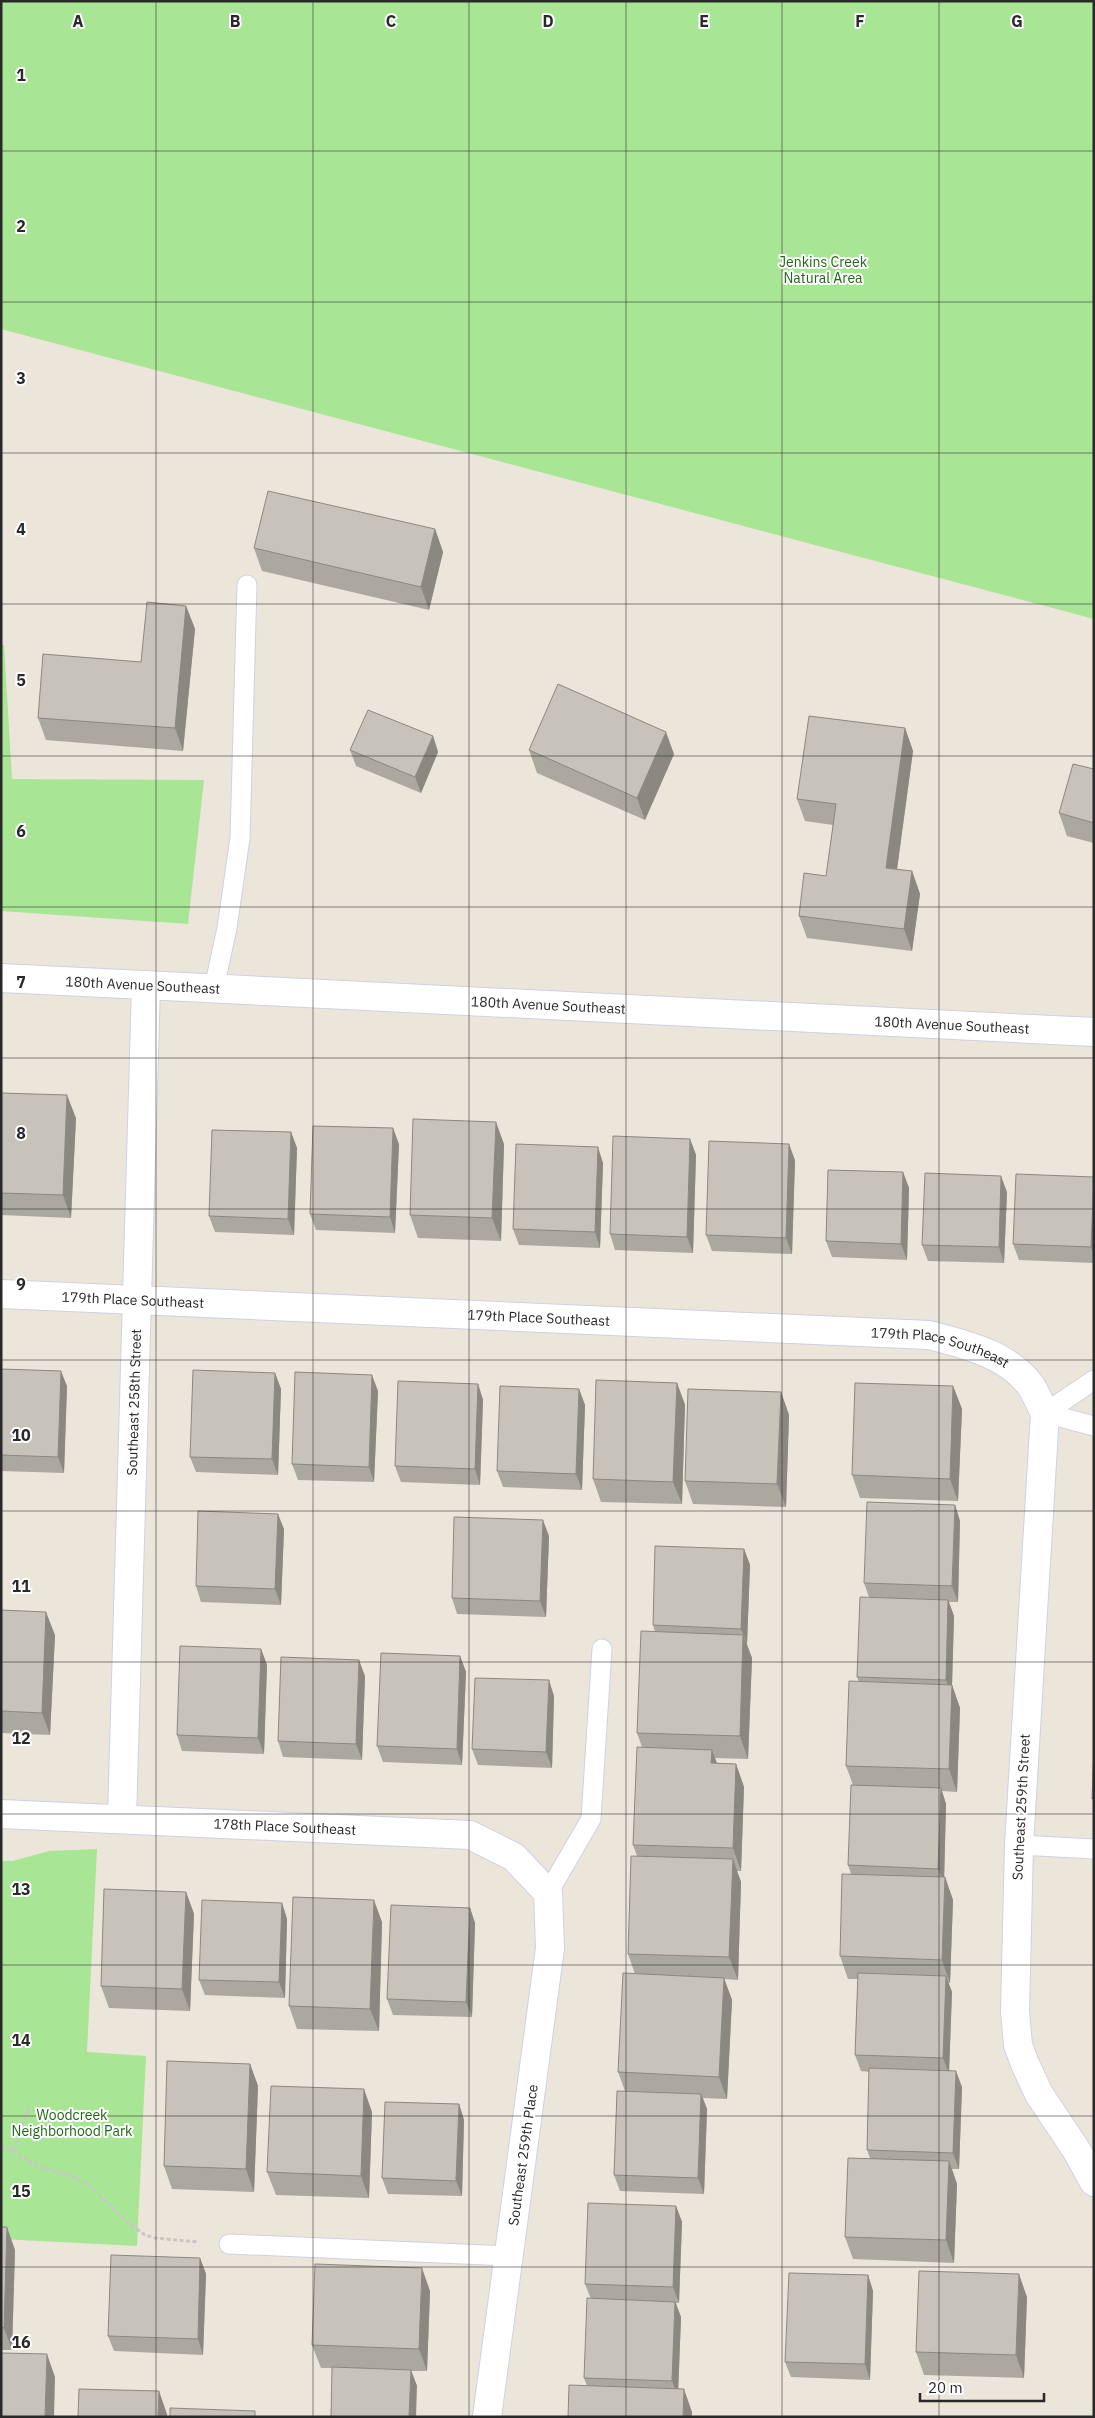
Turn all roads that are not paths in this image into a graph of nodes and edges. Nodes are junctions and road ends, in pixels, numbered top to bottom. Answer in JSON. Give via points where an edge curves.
{"nodes":[{"id":1,"x":247,"y":584,"type":"dead end"},
{"id":2,"x":1,"y":978,"type":"edge"},
{"id":3,"x":146,"y":986,"type":"junction"},
{"id":4,"x":214,"y":988,"type":"junction"},
{"id":5,"x":1094,"y":1032,"type":"edge"},
{"id":6,"x":1,"y":1294,"type":"edge"},
{"id":7,"x":137,"y":1301,"type":"junction"},
{"id":8,"x":1094,"y":1380,"type":"edge"},
{"id":9,"x":1045,"y":1413,"type":"junction"},
{"id":10,"x":1094,"y":1426,"type":"edge"},
{"id":11,"x":602,"y":1649,"type":"dead end"},
{"id":12,"x":1,"y":1814,"type":"edge"},
{"id":13,"x":122,"y":1818,"type":"junction"},
{"id":14,"x":1019,"y":1845,"type":"junction"},
{"id":15,"x":1094,"y":1849,"type":"edge"},
{"id":16,"x":548,"y":1893,"type":"junction"},
{"id":17,"x":1094,"y":2182,"type":"edge"},
{"id":18,"x":229,"y":2244,"type":"road end"},
{"id":19,"x":509,"y":2256,"type":"junction"},
{"id":20,"x":487,"y":2417,"type":"edge"}],
"edges":[{"from":1,"to":4,"type":"lane","via":[[240,838],[227,928]]},
{"from":2,"to":3,"type":"street","name":"180th Avenue Southeast"},
{"from":3,"to":4,"type":"street","name":"180th Avenue Southeast"},
{"from":3,"to":7,"type":"street","name":"Southeast 258th Street"},
{"from":4,"to":5,"type":"street","name":"180th Avenue Southeast"},
{"from":6,"to":7,"type":"street","name":"179th Place Southeast"},
{"from":7,"to":9,"type":"street","name":"179th Place Southeast","via":[[929,1335],[986,1353],[1012,1367],[1031,1386]]},
{"from":7,"to":13,"type":"street","name":"Southeast 258th Street"},
{"from":8,"to":9,"type":"lane"},
{"from":9,"to":10,"type":"lane"},
{"from":9,"to":14,"type":"street","name":"Southeast 259th Street"},
{"from":11,"to":16,"type":"lane","via":[[591,1819]]},
{"from":12,"to":13,"type":"street","name":"178th Place Southeast"},
{"from":13,"to":16,"type":"street","name":"178th Place Southeast","via":[[470,1835],[514,1857]]},
{"from":14,"to":15,"type":"lane"},
{"from":14,"to":17,"type":"street","name":"Southeast 259th Street","via":[[1014,1980],[1018,2045],[1039,2094]]},
{"from":16,"to":19,"type":"street","name":"Southeast 259th Place","via":[[550,1948]]},
{"from":18,"to":19,"type":"lane"},
{"from":19,"to":20,"type":"street","name":"Southeast 259th Place"}]}
